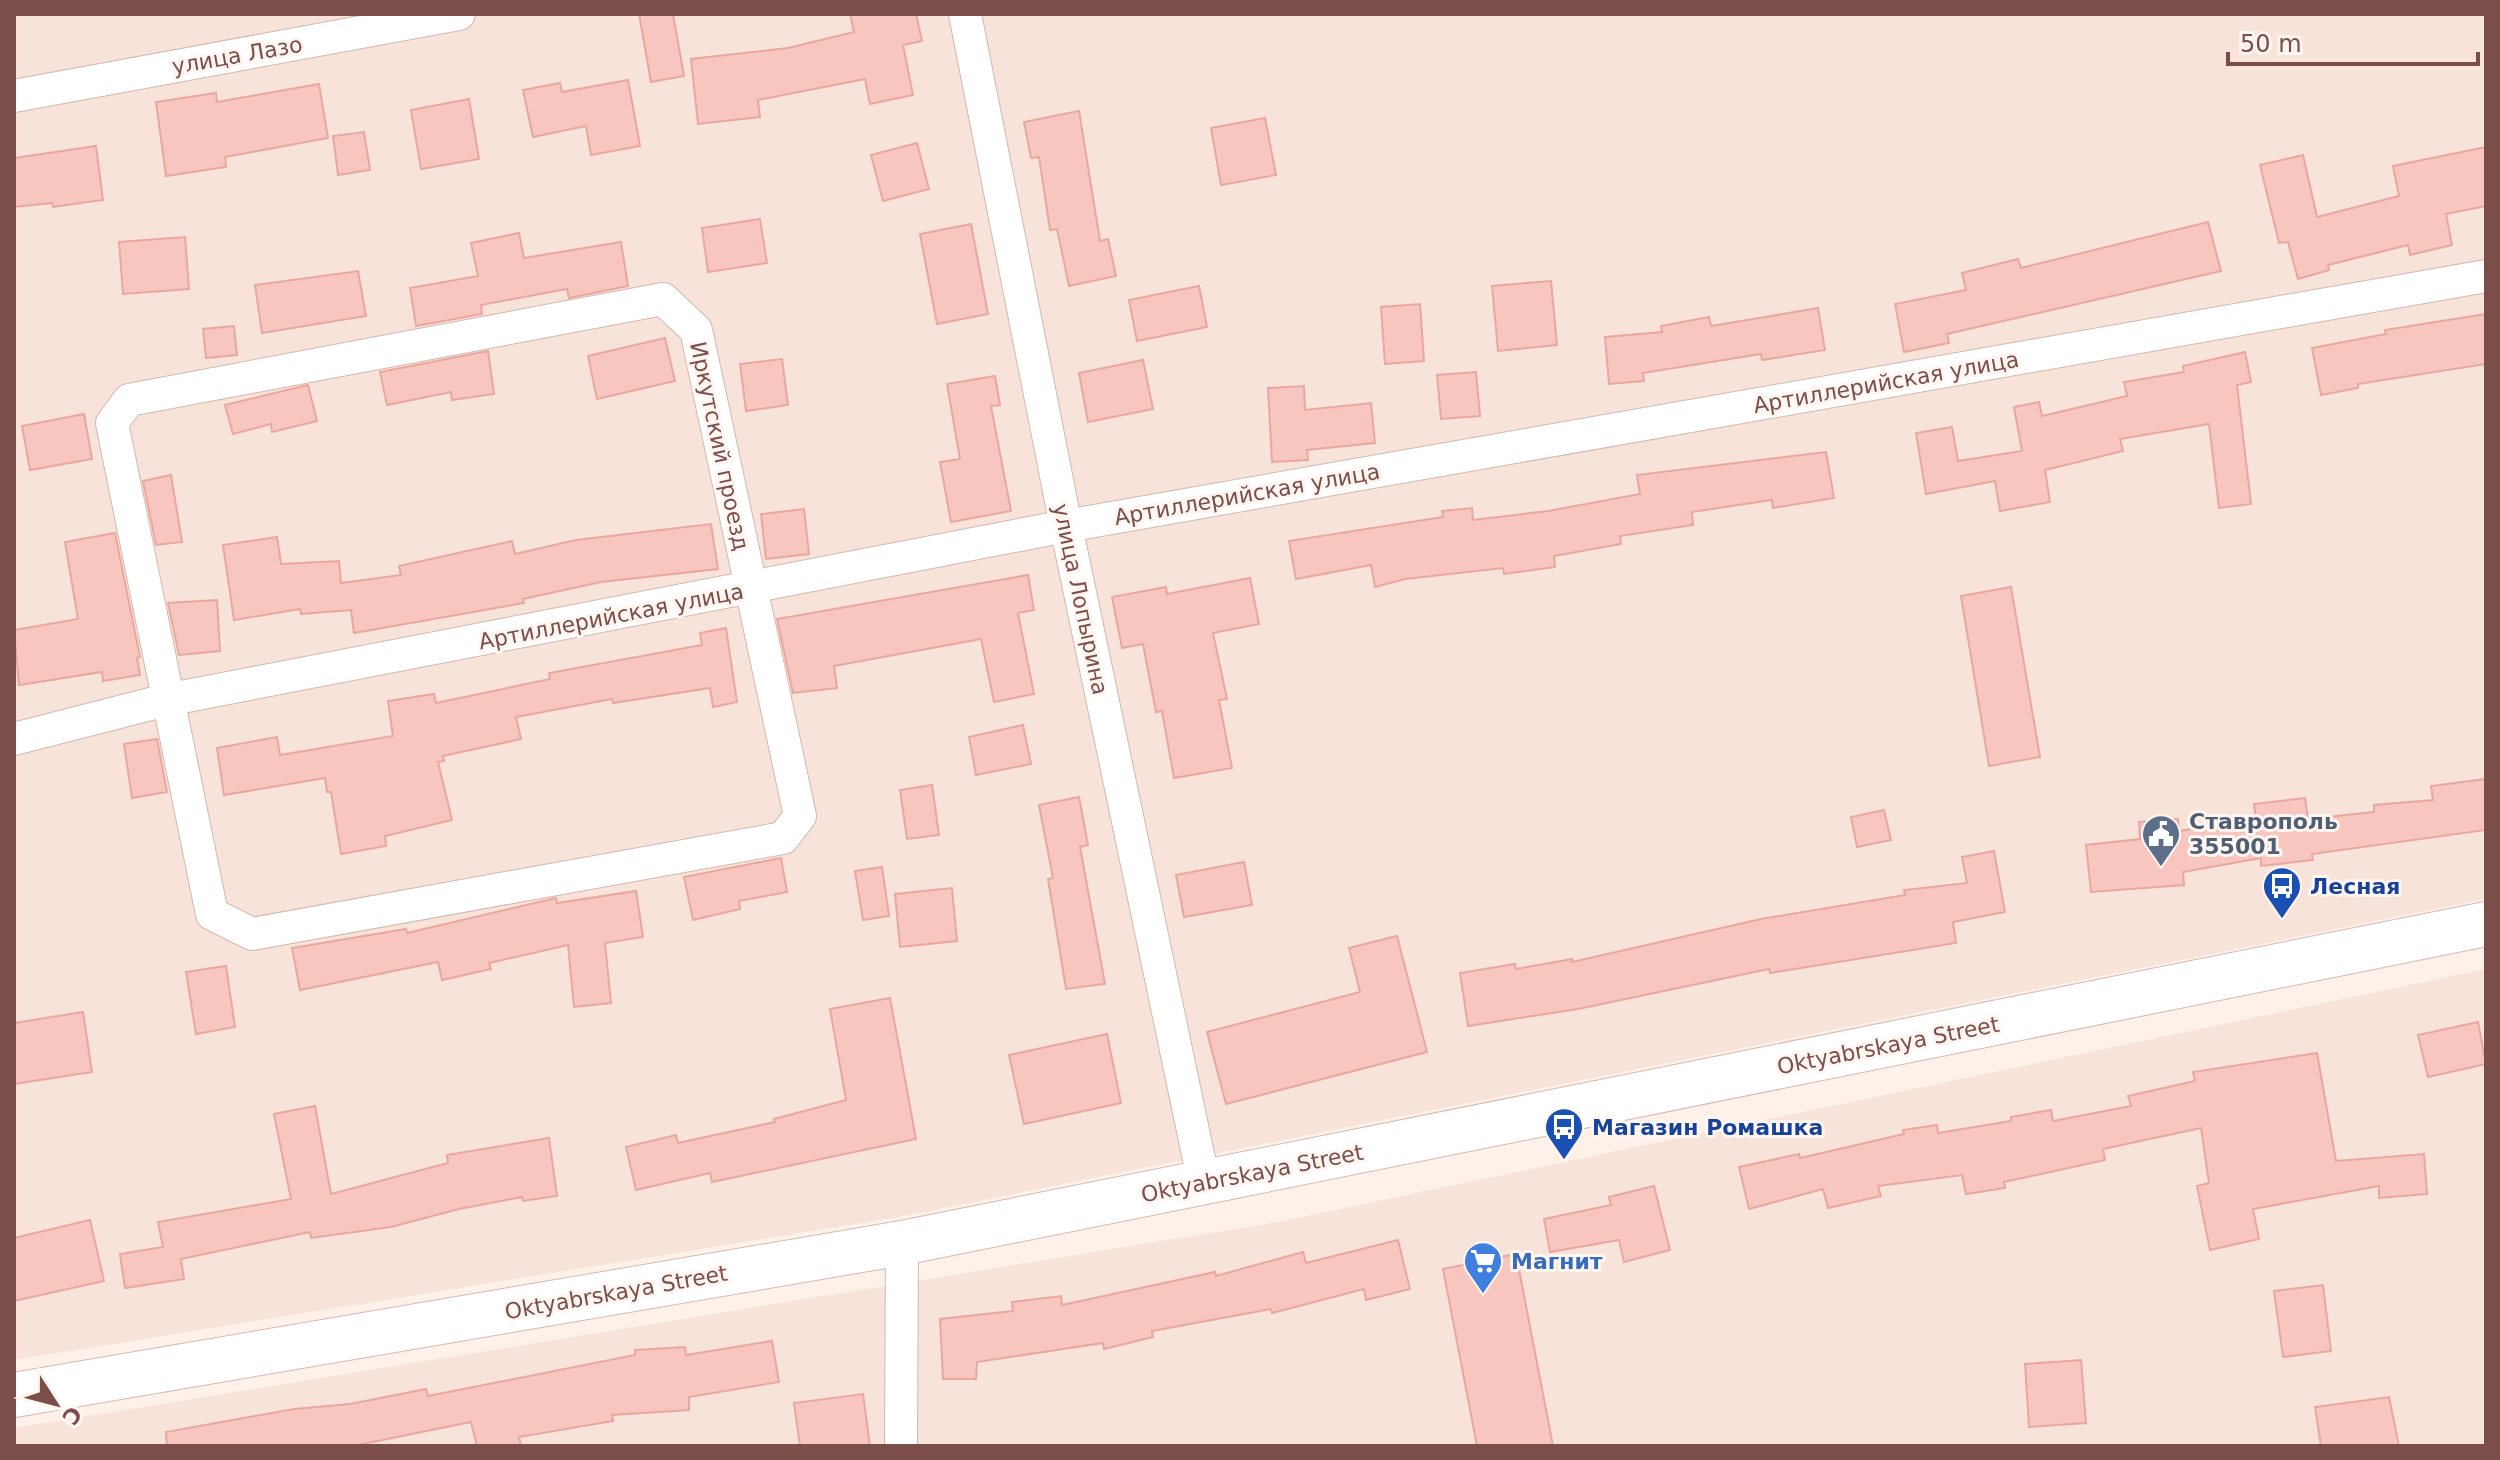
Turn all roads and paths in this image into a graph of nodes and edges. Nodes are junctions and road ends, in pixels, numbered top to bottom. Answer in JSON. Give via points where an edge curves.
{"nodes":[{"id":1,"x":459,"y":14,"type":"edge"},
{"id":2,"x":965,"y":14,"type":"edge"},
{"id":3,"x":14,"y":96,"type":"edge"},
{"id":4,"x":2486,"y":276,"type":"edge"},
{"id":5,"x":1066,"y":526,"type":"junction"},
{"id":6,"x":751,"y":589,"type":"junction"},
{"id":7,"x":166,"y":700,"type":"junction"},
{"id":8,"x":14,"y":739,"type":"edge"},
{"id":9,"x":2486,"y":924,"type":"edge"},
{"id":10,"x":1204,"y":1183,"type":"junction"},
{"id":11,"x":902,"y":1243,"type":"junction"},
{"id":12,"x":14,"y":1395,"type":"edge"},
{"id":13,"x":901,"y":1446,"type":"edge"}],
"edges":[{"from":1,"to":3,"type":"street","name":"улица Лазо"},
{"from":2,"to":5,"type":"street","name":"улица Лопырина"},
{"from":4,"to":5,"type":"street","name":"Артиллерийская улица"},
{"from":5,"to":6,"type":"street","name":"Артиллерийская улица"},
{"from":5,"to":10,"type":"street","name":"улица Лопырина"},
{"from":6,"to":7,"type":"street","name":"Артиллерийская улица"},
{"from":6,"to":7,"type":"street","name":"Иркутский проезд","via":[[800,816],[783,838],[252,934],[212,914]]},
{"from":6,"to":7,"type":"street","name":"Иркутский проезд","via":[[696,330],[663,299],[286,370],[129,400],[112,423]]},
{"from":7,"to":8,"type":"street","name":"Артиллерийская улица"},
{"from":9,"to":10,"type":"main road","name":"Oktyabrskaya Street"},
{"from":10,"to":11,"type":"main road","name":"Oktyabrskaya Street"},
{"from":11,"to":12,"type":"main road","name":"Oktyabrskaya Street"},
{"from":11,"to":13,"type":"street"}]}
